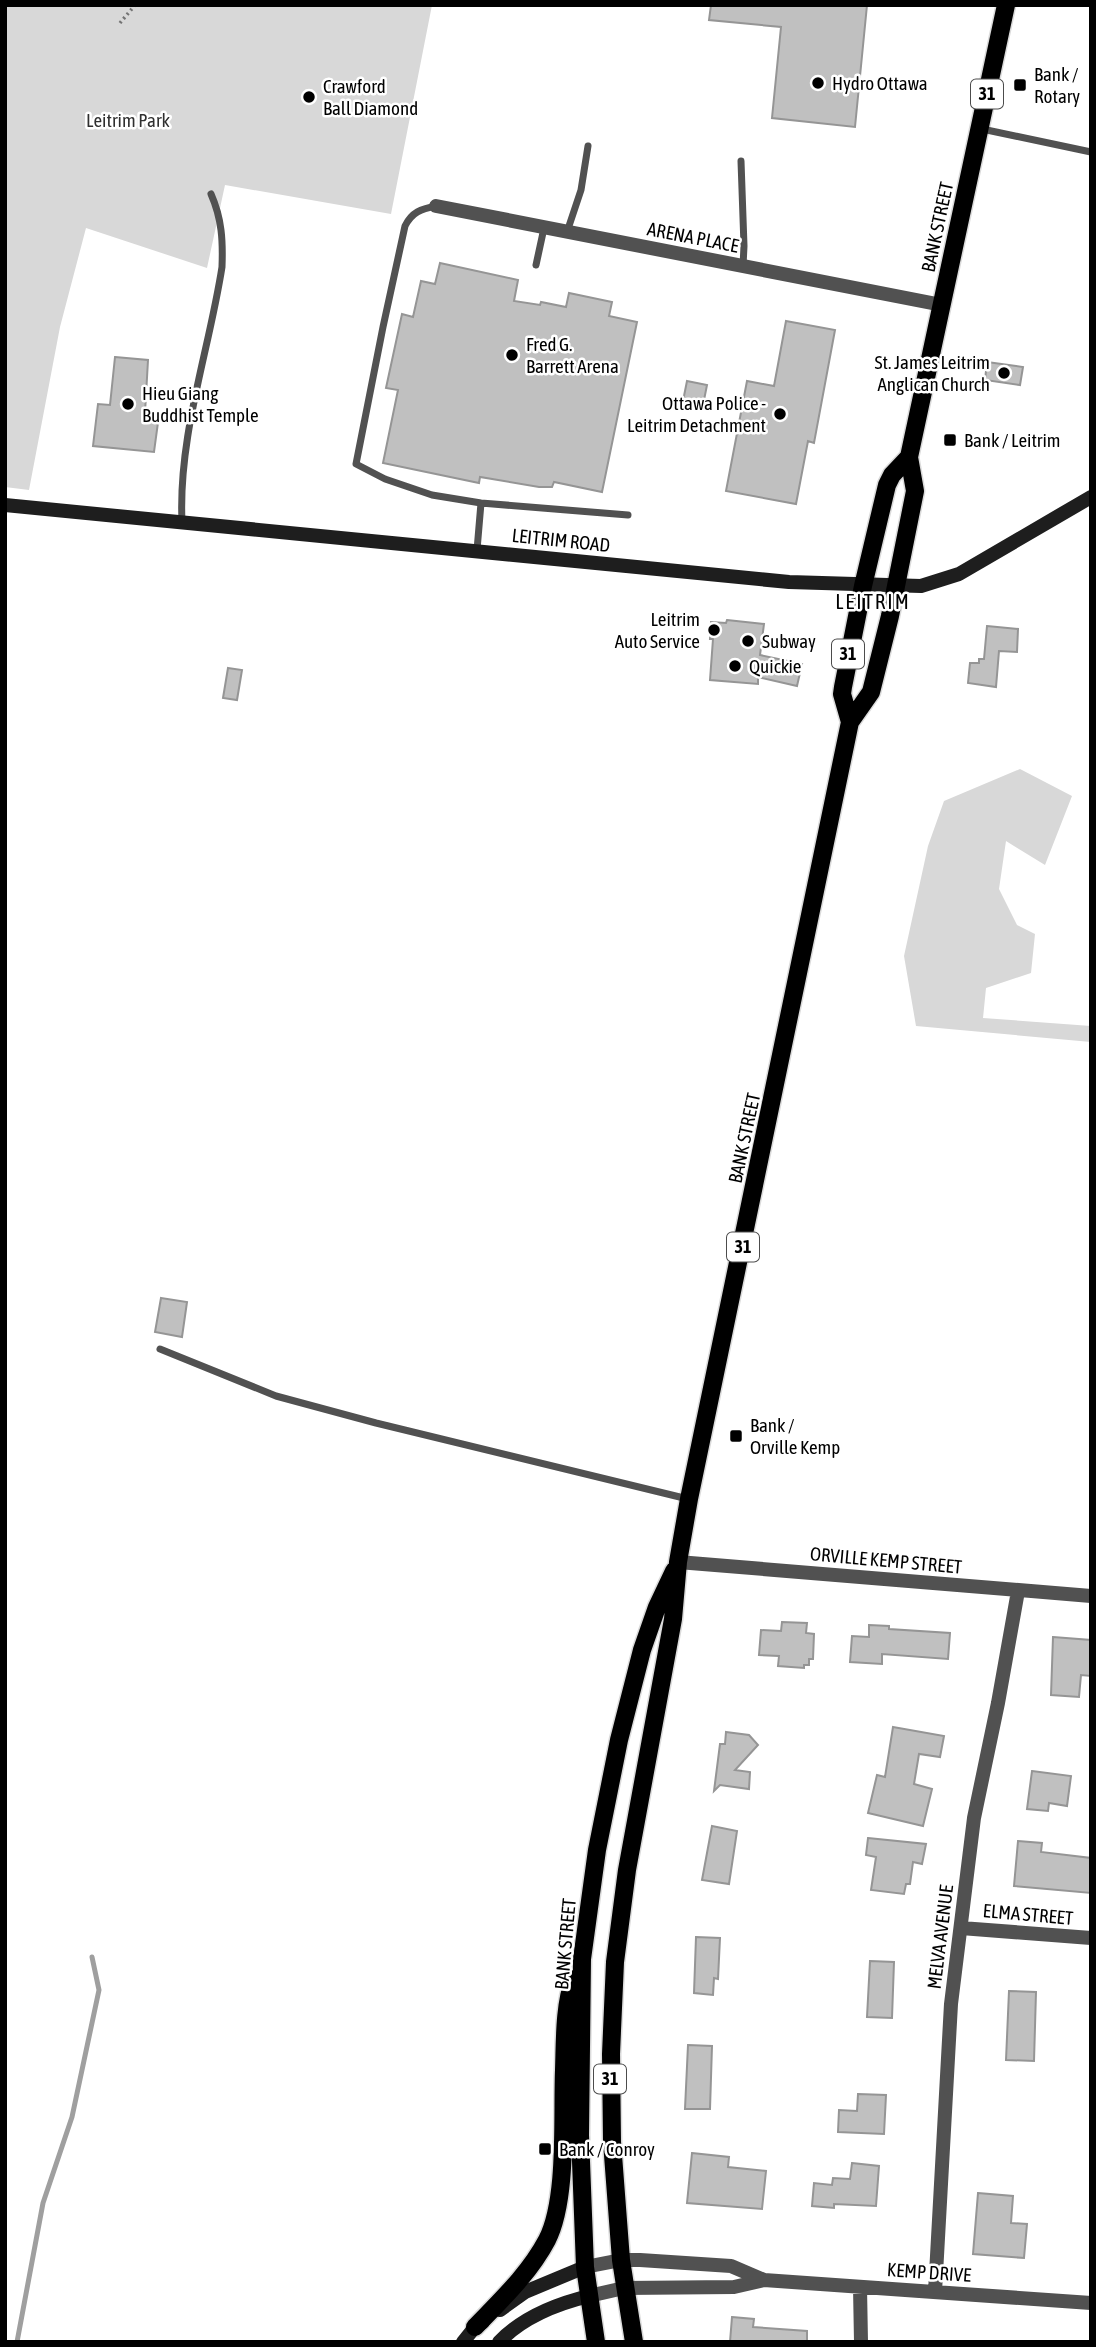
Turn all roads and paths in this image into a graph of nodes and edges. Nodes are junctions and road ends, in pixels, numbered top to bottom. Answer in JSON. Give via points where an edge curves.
{"nodes":[{"id":1,"x":135,"y":5,"type":"edge"},
{"id":2,"x":1006,"y":5,"type":"edge"},
{"id":3,"x":120,"y":23,"type":"dead end"},
{"id":4,"x":980,"y":128,"type":"junction"},
{"id":5,"x":588,"y":146,"type":"dead end"},
{"id":6,"x":1091,"y":152,"type":"edge"},
{"id":7,"x":741,"y":161,"type":"dead end"},
{"id":8,"x":211,"y":194,"type":"dead end"},
{"id":9,"x":436,"y":206,"type":"joint"},
{"id":10,"x":544,"y":227,"type":"junction"},
{"id":11,"x":567,"y":232,"type":"junction"},
{"id":12,"x":536,"y":265,"type":"dead end"},
{"id":13,"x":743,"y":266,"type":"junction"},
{"id":14,"x":942,"y":305,"type":"junction"},
{"id":15,"x":909,"y":457,"type":"junction"},
{"id":16,"x":1091,"y":497,"type":"edge"},
{"id":17,"x":481,"y":503,"type":"junction"},
{"id":18,"x":5,"y":505,"type":"edge"},
{"id":19,"x":628,"y":515,"type":"dead end"},
{"id":20,"x":182,"y":522,"type":"junction"},
{"id":21,"x":477,"y":550,"type":"junction"},
{"id":22,"x":863,"y":586,"type":"junction"},
{"id":23,"x":897,"y":587,"type":"junction"},
{"id":24,"x":850,"y":722,"type":"junction"},
{"id":25,"x":159,"y":1349,"type":"dead end"},
{"id":26,"x":689,"y":1499,"type":"junction"},
{"id":27,"x":678,"y":1562,"type":"junction"},
{"id":28,"x":1018,"y":1591,"type":"junction"},
{"id":29,"x":1091,"y":1595,"type":"edge"},
{"id":30,"x":961,"y":1928,"type":"junction"},
{"id":31,"x":1091,"y":1938,"type":"edge"},
{"id":32,"x":582,"y":1959,"type":"junction"},
{"id":33,"x":621,"y":2260,"type":"junction"},
{"id":34,"x":585,"y":2267,"type":"junction"},
{"id":35,"x":764,"y":2280,"type":"junction"},
{"id":36,"x":860,"y":2287,"type":"junction"},
{"id":37,"x":624,"y":2288,"type":"junction"},
{"id":38,"x":935,"y":2292,"type":"junction"},
{"id":39,"x":589,"y":2296,"type":"junction"},
{"id":40,"x":1091,"y":2304,"type":"edge"},
{"id":41,"x":475,"y":2327,"type":"junction"},
{"id":42,"x":463,"y":2342,"type":"edge"},
{"id":43,"x":499,"y":2342,"type":"edge"},
{"id":44,"x":596,"y":2342,"type":"edge"},
{"id":45,"x":634,"y":2342,"type":"edge"},
{"id":46,"x":861,"y":2342,"type":"edge"}],
"edges":[{"from":1,"to":3,"type":"path"},
{"from":2,"to":4,"type":"main road","name":"BANK STREET","number":"31"},
{"from":4,"to":6,"type":"lane"},
{"from":4,"to":14,"type":"main road","name":"BANK STREET","number":"31"},
{"from":5,"to":11,"type":"lane","via":[[581,190]]},
{"from":7,"to":13,"type":"lane"},
{"from":8,"to":20,"type":"lane","via":[[221,224],[222,267],[187,447]]},
{"from":9,"to":10,"type":"street","name":"ARENA PLACE"},
{"from":9,"to":17,"type":"lane","via":[[421,209],[405,226],[356,464],[407,488]]},
{"from":10,"to":11,"type":"street","name":"ARENA PLACE"},
{"from":10,"to":12,"type":"lane"},
{"from":11,"to":13,"type":"street","name":"ARENA PLACE"},
{"from":13,"to":14,"type":"street","name":"ARENA PLACE"},
{"from":14,"to":15,"type":"main road","name":"BANK STREET","number":"31"},
{"from":15,"to":22,"type":"main road","name":"BANK STREET","via":[[887,485]]},
{"from":15,"to":23,"type":"main road","name":"BANK STREET","number":"31","via":[[915,491]]},
{"from":16,"to":23,"type":"main road","name":"LEITRIM ROAD","via":[[959,574],[921,586]]},
{"from":17,"to":19,"type":"lane"},
{"from":17,"to":21,"type":"lane"},
{"from":18,"to":20,"type":"main road","name":"LEITRIM ROAD"},
{"from":20,"to":21,"type":"main road","name":"LEITRIM ROAD"},
{"from":21,"to":22,"type":"main road","name":"LEITRIM ROAD"},
{"from":22,"to":23,"type":"main road","name":"LEITRIM ROAD"},
{"from":22,"to":24,"type":"main road","name":"BANK STREET","number":"31","via":[[842,694]]},
{"from":23,"to":24,"type":"main road","name":"BANK STREET","number":"31","via":[[872,692]]},
{"from":24,"to":26,"type":"main road","name":"BANK STREET","number":"31"},
{"from":25,"to":26,"type":"lane","via":[[276,1396]]},
{"from":26,"to":27,"type":"main road","name":"BANK STREET","number":"31"},
{"from":27,"to":28,"type":"street","name":"ORVILLE KEMP STREET"},
{"from":27,"to":32,"type":"main road","name":"BANK STREET","number":"31","via":[[649,1628],[619,1740]]},
{"from":27,"to":33,"type":"main road","name":"BANK STREET","number":"31","via":[[673,1619],[627,1870],[615,1962],[610,2097]]},
{"from":28,"to":29,"type":"street","name":"ORVILLE KEMP STREET"},
{"from":28,"to":30,"type":"street","name":"MELVA AVENUE","via":[[974,1818]]},
{"from":30,"to":31,"type":"street","name":"ELMA STREET"},
{"from":30,"to":38,"type":"street","name":"MELVA AVENUE","via":[[951,2004]]},
{"from":32,"to":34,"type":"main road","name":"BANK STREET","number":"31","via":[[580,2135]]},
{"from":32,"to":41,"type":"main road","via":[[572,1984],[565,2038],[561,2194],[555,2220],[526,2273]]},
{"from":33,"to":34,"type":"street","name":"KEMP DRIVE"},
{"from":33,"to":35,"type":"street","name":"KEMP DRIVE","via":[[731,2266]]},
{"from":33,"to":37,"type":"main road","name":"BANK STREET","number":"31"},
{"from":34,"to":39,"type":"main road","name":"BANK STREET","number":"31"},
{"from":34,"to":41,"type":"main road","via":[[524,2292]]},
{"from":35,"to":36,"type":"street","name":"KEMP DRIVE"},
{"from":35,"to":37,"type":"street","name":"KEMP DRIVE","via":[[734,2287]]},
{"from":36,"to":38,"type":"street","name":"KEMP DRIVE"},
{"from":36,"to":46,"type":"street"},
{"from":37,"to":39,"type":"street","name":"KEMP DRIVE"},
{"from":37,"to":45,"type":"main road","name":"BANK STREET","number":"31"},
{"from":38,"to":40,"type":"street","name":"KEMP DRIVE"},
{"from":39,"to":43,"type":"main road","via":[[537,2314]]},
{"from":39,"to":44,"type":"main road","name":"BANK STREET","number":"31"},
{"from":41,"to":42,"type":"main road"}]}
